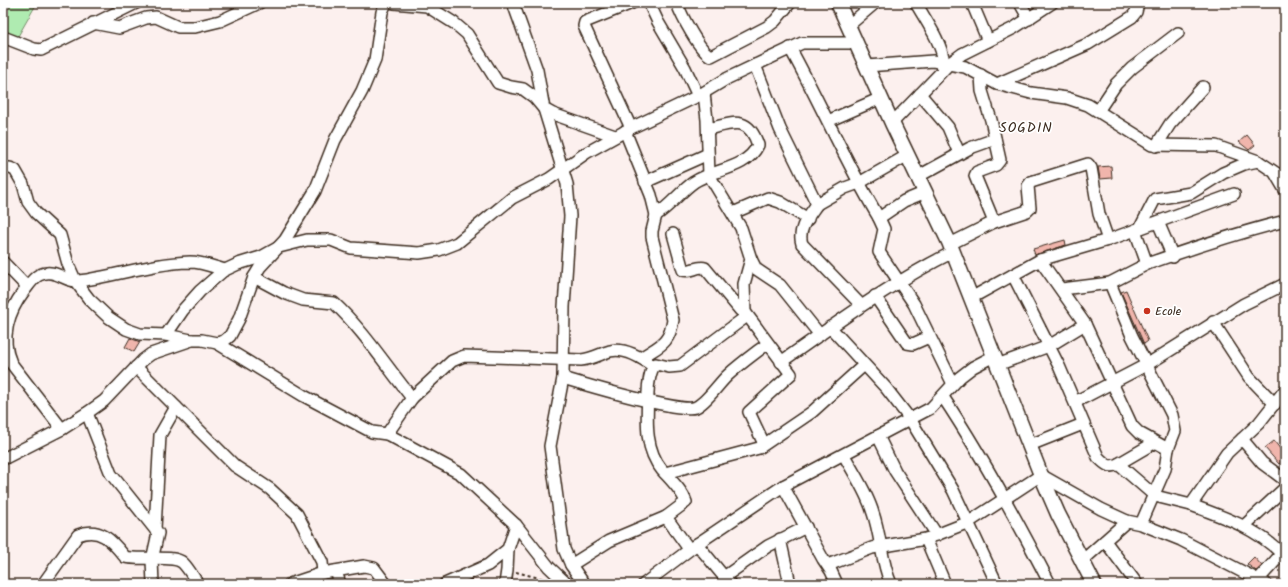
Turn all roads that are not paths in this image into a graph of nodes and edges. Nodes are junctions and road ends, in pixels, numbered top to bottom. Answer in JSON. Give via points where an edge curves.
{"nodes":[{"id":1,"x":136,"y":3,"type":"edge"},
{"id":2,"x":259,"y":3,"type":"edge"},
{"id":3,"x":386,"y":3,"type":"edge"},
{"id":4,"x":394,"y":3,"type":"edge"},
{"id":5,"x":512,"y":3,"type":"edge"},
{"id":6,"x":632,"y":3,"type":"edge"},
{"id":7,"x":649,"y":3,"type":"edge"},
{"id":8,"x":677,"y":3,"type":"edge"},
{"id":9,"x":790,"y":3,"type":"edge"},
{"id":10,"x":875,"y":3,"type":"edge"},
{"id":11,"x":916,"y":3,"type":"edge"},
{"id":12,"x":972,"y":3,"type":"edge"},
{"id":13,"x":1020,"y":3,"type":"edge"},
{"id":14,"x":1052,"y":3,"type":"edge"},
{"id":15,"x":1138,"y":3,"type":"edge"},
{"id":16,"x":835,"y":4,"type":"edge"},
{"id":17,"x":612,"y":6,"type":"edge"},
{"id":18,"x":1029,"y":19,"type":"junction"},
{"id":19,"x":93,"y":23,"type":"junction"},
{"id":20,"x":848,"y":26,"type":"junction"},
{"id":21,"x":1178,"y":33,"type":"dead end"},
{"id":22,"x":3,"y":37,"type":"edge"},
{"id":23,"x":988,"y":41,"type":"junction"},
{"id":24,"x":857,"y":43,"type":"junction"},
{"id":25,"x":790,"y":48,"type":"junction"},
{"id":26,"x":947,"y":63,"type":"junction"},
{"id":27,"x":755,"y":65,"type":"junction"},
{"id":28,"x":867,"y":66,"type":"junction"},
{"id":29,"x":981,"y":75,"type":"junction"},
{"id":30,"x":997,"y":84,"type":"junction"},
{"id":31,"x":1204,"y":87,"type":"dead end"},
{"id":32,"x":701,"y":94,"type":"junction"},
{"id":33,"x":920,"y":94,"type":"junction"},
{"id":34,"x":881,"y":98,"type":"junction"},
{"id":35,"x":544,"y":109,"type":"junction"},
{"id":36,"x":1098,"y":111,"type":"junction"},
{"id":37,"x":828,"y":121,"type":"junction"},
{"id":38,"x":892,"y":123,"type":"junction"},
{"id":39,"x":708,"y":129,"type":"junction"},
{"id":40,"x":623,"y":132,"type":"junction"},
{"id":41,"x":995,"y":139,"type":"junction"},
{"id":42,"x":1156,"y":146,"type":"junction"},
{"id":43,"x":959,"y":153,"type":"junction"},
{"id":44,"x":708,"y":154,"type":"junction"},
{"id":45,"x":908,"y":155,"type":"junction"},
{"id":46,"x":1258,"y":160,"type":"junction"},
{"id":47,"x":3,"y":168,"type":"edge"},
{"id":48,"x":563,"y":170,"type":"junction"},
{"id":49,"x":1274,"y":171,"type":"junction"},
{"id":50,"x":709,"y":175,"type":"junction"},
{"id":51,"x":919,"y":176,"type":"junction"},
{"id":52,"x":1285,"y":178,"type":"edge"},
{"id":53,"x":645,"y":182,"type":"junction"},
{"id":54,"x":859,"y":183,"type":"junction"},
{"id":55,"x":1285,"y":190,"type":"edge"},
{"id":56,"x":926,"y":192,"type":"junction"},
{"id":57,"x":1234,"y":194,"type":"dead end"},
{"id":58,"x":817,"y":204,"type":"junction"},
{"id":59,"x":733,"y":213,"type":"junction"},
{"id":60,"x":656,"y":215,"type":"junction"},
{"id":61,"x":879,"y":218,"type":"junction"},
{"id":62,"x":808,"y":219,"type":"junction"},
{"id":63,"x":1285,"y":221,"type":"edge"},
{"id":64,"x":994,"y":222,"type":"junction"},
{"id":65,"x":1158,"y":222,"type":"junction"},
{"id":66,"x":1138,"y":229,"type":"junction"},
{"id":67,"x":674,"y":234,"type":"dead end"},
{"id":68,"x":1108,"y":240,"type":"junction"},
{"id":69,"x":279,"y":247,"type":"junction"},
{"id":70,"x":951,"y":247,"type":"junction"},
{"id":71,"x":1173,"y":257,"type":"junction"},
{"id":72,"x":751,"y":259,"type":"junction"},
{"id":73,"x":1040,"y":260,"type":"junction"},
{"id":74,"x":3,"y":262,"type":"edge"},
{"id":75,"x":1147,"y":264,"type":"junction"},
{"id":76,"x":225,"y":270,"type":"junction"},
{"id":77,"x":1013,"y":275,"type":"junction"},
{"id":78,"x":254,"y":277,"type":"junction"},
{"id":79,"x":76,"y":282,"type":"junction"},
{"id":80,"x":898,"y":282,"type":"junction"},
{"id":81,"x":1110,"y":283,"type":"junction"},
{"id":82,"x":1285,"y":284,"type":"edge"},
{"id":83,"x":27,"y":287,"type":"junction"},
{"id":84,"x":1062,"y":290,"type":"junction"},
{"id":85,"x":875,"y":296,"type":"junction"},
{"id":86,"x":971,"y":298,"type":"junction"},
{"id":87,"x":861,"y":305,"type":"junction"},
{"id":88,"x":746,"y":314,"type":"junction"},
{"id":89,"x":1213,"y":322,"type":"junction"},
{"id":90,"x":1085,"y":324,"type":"junction"},
{"id":91,"x":830,"y":327,"type":"junction"},
{"id":92,"x":166,"y":335,"type":"junction"},
{"id":93,"x":820,"y":335,"type":"junction"},
{"id":94,"x":929,"y":338,"type":"junction"},
{"id":95,"x":192,"y":340,"type":"junction"},
{"id":96,"x":217,"y":343,"type":"junction"},
{"id":97,"x":767,"y":344,"type":"junction"},
{"id":98,"x":1049,"y":346,"type":"junction"},
{"id":99,"x":5,"y":355,"type":"edge"},
{"id":100,"x":641,"y":358,"type":"junction"},
{"id":101,"x":563,"y":359,"type":"junction"},
{"id":102,"x":996,"y":361,"type":"junction"},
{"id":103,"x":781,"y":362,"type":"junction"},
{"id":104,"x":1148,"y":364,"type":"junction"},
{"id":105,"x":864,"y":365,"type":"junction"},
{"id":106,"x":653,"y":366,"type":"junction"},
{"id":107,"x":136,"y":367,"type":"junction"},
{"id":108,"x":563,"y":378,"type":"junction"},
{"id":109,"x":1111,"y":383,"type":"junction"},
{"id":110,"x":953,"y":384,"type":"junction"},
{"id":111,"x":1285,"y":390,"type":"edge"},
{"id":112,"x":943,"y":396,"type":"junction"},
{"id":113,"x":412,"y":398,"type":"junction"},
{"id":114,"x":648,"y":400,"type":"junction"},
{"id":115,"x":1075,"y":402,"type":"junction"},
{"id":116,"x":1276,"y":404,"type":"junction"},
{"id":117,"x":176,"y":407,"type":"junction"},
{"id":118,"x":87,"y":412,"type":"junction"},
{"id":119,"x":910,"y":419,"type":"junction"},
{"id":120,"x":1084,"y":424,"type":"junction"},
{"id":121,"x":62,"y":429,"type":"junction"},
{"id":122,"x":387,"y":434,"type":"junction"},
{"id":123,"x":878,"y":436,"type":"junction"},
{"id":124,"x":1242,"y":439,"type":"junction"},
{"id":125,"x":1154,"y":443,"type":"junction"},
{"id":126,"x":764,"y":444,"type":"junction"},
{"id":127,"x":1030,"y":445,"type":"junction"},
{"id":128,"x":1168,"y":449,"type":"junction"},
{"id":129,"x":844,"y":455,"type":"junction"},
{"id":130,"x":3,"y":459,"type":"edge"},
{"id":131,"x":1118,"y":464,"type":"junction"},
{"id":132,"x":665,"y":473,"type":"junction"},
{"id":133,"x":1041,"y":475,"type":"junction"},
{"id":134,"x":1285,"y":480,"type":"edge"},
{"id":135,"x":783,"y":486,"type":"junction"},
{"id":136,"x":1285,"y":488,"type":"edge"},
{"id":137,"x":1155,"y":496,"type":"junction"},
{"id":138,"x":1005,"y":497,"type":"junction"},
{"id":139,"x":1191,"y":506,"type":"junction"},
{"id":140,"x":666,"y":517,"type":"junction"},
{"id":141,"x":1128,"y":521,"type":"junction"},
{"id":142,"x":969,"y":522,"type":"junction"},
{"id":143,"x":1141,"y":524,"type":"junction"},
{"id":144,"x":516,"y":525,"type":"junction"},
{"id":145,"x":1244,"y":526,"type":"junction"},
{"id":146,"x":806,"y":527,"type":"junction"},
{"id":147,"x":155,"y":528,"type":"junction"},
{"id":148,"x":937,"y":535,"type":"junction"},
{"id":149,"x":780,"y":539,"type":"junction"},
{"id":150,"x":926,"y":540,"type":"junction"},
{"id":151,"x":1105,"y":541,"type":"junction"},
{"id":152,"x":693,"y":546,"type":"junction"},
{"id":153,"x":882,"y":546,"type":"junction"},
{"id":154,"x":508,"y":549,"type":"junction"},
{"id":155,"x":1283,"y":551,"type":"edge"},
{"id":156,"x":152,"y":560,"type":"junction"},
{"id":157,"x":1082,"y":561,"type":"junction"},
{"id":158,"x":571,"y":565,"type":"junction"},
{"id":159,"x":828,"y":566,"type":"junction"},
{"id":160,"x":336,"y":571,"type":"junction"},
{"id":161,"x":323,"y":573,"type":"junction"},
{"id":162,"x":727,"y":580,"type":"edge"},
{"id":163,"x":1263,"y":583,"type":"edge"},
{"id":164,"x":43,"y":584,"type":"edge"},
{"id":165,"x":152,"y":584,"type":"edge"},
{"id":166,"x":198,"y":584,"type":"edge"},
{"id":167,"x":290,"y":584,"type":"edge"},
{"id":168,"x":340,"y":584,"type":"edge"},
{"id":169,"x":386,"y":584,"type":"edge"},
{"id":170,"x":445,"y":584,"type":"edge"},
{"id":171,"x":505,"y":584,"type":"edge"},
{"id":172,"x":567,"y":584,"type":"edge"},
{"id":173,"x":584,"y":584,"type":"edge"},
{"id":174,"x":644,"y":584,"type":"edge"},
{"id":175,"x":790,"y":584,"type":"edge"},
{"id":176,"x":836,"y":584,"type":"edge"},
{"id":177,"x":891,"y":584,"type":"edge"},
{"id":178,"x":945,"y":584,"type":"edge"},
{"id":179,"x":998,"y":584,"type":"edge"},
{"id":180,"x":1050,"y":584,"type":"edge"},
{"id":181,"x":1094,"y":584,"type":"edge"},
{"id":182,"x":1137,"y":584,"type":"edge"}],
"edges":[{"from":1,"to":19,"type":"street"},
{"from":2,"to":19,"type":"street","via":[[220,21],[195,27],[178,27],[156,17],[119,28]]},
{"from":3,"to":69,"type":"street","via":[[382,12],[375,60],[362,92],[335,140],[314,191]]},
{"from":4,"to":35,"type":"street","via":[[426,6],[454,23],[467,34],[498,83],[523,89]]},
{"from":5,"to":35,"type":"street","via":[[537,70]]},
{"from":6,"to":17,"type":"street"},
{"from":7,"to":32,"type":"street"},
{"from":8,"to":9,"type":"street","via":[[690,30],[712,56],[767,27]]},
{"from":10,"to":20,"type":"street"},
{"from":11,"to":26,"type":"street"},
{"from":12,"to":23,"type":"street"},
{"from":13,"to":18,"type":"street"},
{"from":14,"to":18,"type":"street"},
{"from":15,"to":30,"type":"street","via":[[1132,17],[1088,44]]},
{"from":16,"to":20,"type":"street"},
{"from":17,"to":40,"type":"street","via":[[585,22],[584,26]]},
{"from":18,"to":23,"type":"street"},
{"from":19,"to":22,"type":"street","via":[[41,50],[34,50]]},
{"from":20,"to":24,"type":"street"},
{"from":21,"to":36,"type":"street","via":[[1121,78]]},
{"from":23,"to":26,"type":"street"},
{"from":24,"to":25,"type":"street","via":[[802,42]]},
{"from":24,"to":28,"type":"street"},
{"from":25,"to":27,"type":"street"},
{"from":25,"to":37,"type":"street"},
{"from":26,"to":28,"type":"street","via":[[933,61]]},
{"from":26,"to":29,"type":"street","via":[[965,67]]},
{"from":26,"to":33,"type":"street"},
{"from":27,"to":32,"type":"street"},
{"from":27,"to":58,"type":"street","via":[[780,129]]},
{"from":28,"to":34,"type":"street"},
{"from":29,"to":30,"type":"street"},
{"from":29,"to":41,"type":"street","via":[[982,91]]},
{"from":30,"to":36,"type":"street","via":[[1036,94],[1067,98]]},
{"from":31,"to":42,"type":"street","via":[[1170,124]]},
{"from":32,"to":39,"type":"street"},
{"from":32,"to":40,"type":"street"},
{"from":33,"to":38,"type":"street"},
{"from":33,"to":43,"type":"street","via":[[948,127]]},
{"from":34,"to":37,"type":"street"},
{"from":34,"to":38,"type":"street"},
{"from":35,"to":40,"type":"street"},
{"from":35,"to":48,"type":"street"},
{"from":36,"to":42,"type":"street"},
{"from":37,"to":54,"type":"street"},
{"from":38,"to":45,"type":"street"},
{"from":39,"to":44,"type":"street"},
{"from":39,"to":50,"type":"street","via":[[741,123],[753,132],[758,145],[744,160]]},
{"from":40,"to":48,"type":"street","via":[[586,153]]},
{"from":40,"to":53,"type":"street"},
{"from":41,"to":43,"type":"street"},
{"from":41,"to":64,"type":"street","via":[[999,162],[975,174]]},
{"from":42,"to":46,"type":"street","via":[[1216,146]]},
{"from":43,"to":51,"type":"street"},
{"from":44,"to":50,"type":"street"},
{"from":44,"to":53,"type":"street"},
{"from":45,"to":51,"type":"street"},
{"from":45,"to":54,"type":"street"},
{"from":46,"to":49,"type":"street"},
{"from":46,"to":66,"type":"street","via":[[1223,173],[1191,193],[1155,198]]},
{"from":47,"to":79,"type":"street","via":[[14,170],[23,184],[28,202],[60,235]]},
{"from":48,"to":69,"type":"street","via":[[512,198],[457,243],[439,250],[419,253],[351,248],[323,239]]},
{"from":48,"to":101,"type":"street","via":[[570,216]]},
{"from":49,"to":52,"type":"street"},
{"from":49,"to":55,"type":"street"},
{"from":50,"to":59,"type":"street"},
{"from":50,"to":60,"type":"street","via":[[692,184],[671,205]]},
{"from":51,"to":56,"type":"street"},
{"from":53,"to":60,"type":"street"},
{"from":54,"to":58,"type":"street"},
{"from":54,"to":61,"type":"street"},
{"from":56,"to":61,"type":"street","via":[[904,201]]},
{"from":56,"to":70,"type":"street"},
{"from":57,"to":65,"type":"street"},
{"from":58,"to":62,"type":"street"},
{"from":59,"to":62,"type":"street","via":[[768,198],[780,202]]},
{"from":59,"to":72,"type":"street"},
{"from":60,"to":100,"type":"street","via":[[652,237],[673,320],[671,333],[666,340]]},
{"from":61,"to":80,"type":"street","via":[[884,229],[879,252]]},
{"from":62,"to":87,"type":"street","via":[[801,232],[802,244]]},
{"from":63,"to":71,"type":"street","via":[[1210,242]]},
{"from":64,"to":68,"type":"street","via":[[1029,210],[1028,186],[1031,182],[1088,164]]},
{"from":64,"to":70,"type":"street","via":[[956,241]]},
{"from":65,"to":66,"type":"street"},
{"from":65,"to":71,"type":"street"},
{"from":66,"to":68,"type":"street"},
{"from":66,"to":75,"type":"street"},
{"from":67,"to":88,"type":"street","via":[[683,270],[705,268]]},
{"from":68,"to":73,"type":"street"},
{"from":69,"to":76,"type":"street","via":[[261,257]]},
{"from":69,"to":78,"type":"street"},
{"from":70,"to":80,"type":"street"},
{"from":70,"to":86,"type":"street"},
{"from":71,"to":75,"type":"street"},
{"from":72,"to":88,"type":"street","via":[[744,284]]},
{"from":72,"to":93,"type":"street","via":[[759,272],[789,294]]},
{"from":73,"to":77,"type":"street"},
{"from":73,"to":84,"type":"street"},
{"from":74,"to":83,"type":"street"},
{"from":75,"to":81,"type":"street"},
{"from":76,"to":79,"type":"street","via":[[204,263],[190,262]]},
{"from":76,"to":92,"type":"street","via":[[183,310]]},
{"from":77,"to":86,"type":"street"},
{"from":77,"to":98,"type":"street"},
{"from":78,"to":96,"type":"street","via":[[230,336]]},
{"from":78,"to":113,"type":"street","via":[[303,300],[334,303],[366,336]]},
{"from":79,"to":83,"type":"street","via":[[49,272],[38,275]]},
{"from":79,"to":92,"type":"street","via":[[88,299],[126,329],[140,334]]},
{"from":80,"to":85,"type":"street"},
{"from":80,"to":94,"type":"street","via":[[914,304]]},
{"from":81,"to":84,"type":"street"},
{"from":81,"to":104,"type":"street","via":[[1132,336]]},
{"from":82,"to":89,"type":"street"},
{"from":83,"to":99,"type":"street","via":[[13,305],[7,321]]},
{"from":84,"to":90,"type":"street"},
{"from":85,"to":87,"type":"street"},
{"from":85,"to":94,"type":"street","via":[[907,343],[913,344]]},
{"from":86,"to":102,"type":"street"},
{"from":87,"to":91,"type":"street"},
{"from":88,"to":97,"type":"street"},
{"from":88,"to":106,"type":"street","via":[[680,366]]},
{"from":89,"to":104,"type":"street"},
{"from":89,"to":116,"type":"street","via":[[1250,376]]},
{"from":90,"to":98,"type":"street"},
{"from":90,"to":109,"type":"street"},
{"from":91,"to":93,"type":"street"},
{"from":91,"to":105,"type":"street","via":[[850,346]]},
{"from":92,"to":95,"type":"street"},
{"from":93,"to":103,"type":"street"},
{"from":94,"to":110,"type":"street"},
{"from":95,"to":96,"type":"street"},
{"from":95,"to":107,"type":"street","via":[[151,354]]},
{"from":96,"to":122,"type":"street","via":[[356,424],[372,432]]},
{"from":97,"to":103,"type":"street"},
{"from":97,"to":114,"type":"street","via":[[729,374],[701,405],[695,408],[677,408]]},
{"from":98,"to":102,"type":"street"},
{"from":98,"to":115,"type":"street"},
{"from":99,"to":121,"type":"street"},
{"from":100,"to":101,"type":"street","via":[[617,350],[589,359]]},
{"from":100,"to":106,"type":"street"},
{"from":101,"to":108,"type":"street"},
{"from":101,"to":113,"type":"street","via":[[464,356],[452,361]]},
{"from":102,"to":110,"type":"street","via":[[973,367]]},
{"from":102,"to":127,"type":"street"},
{"from":103,"to":126,"type":"street","via":[[791,375],[749,413]]},
{"from":104,"to":109,"type":"street"},
{"from":104,"to":128,"type":"street","via":[[1172,415],[1174,431]]},
{"from":105,"to":119,"type":"street"},
{"from":105,"to":126,"type":"street","via":[[812,412]]},
{"from":106,"to":114,"type":"street"},
{"from":107,"to":117,"type":"street"},
{"from":107,"to":118,"type":"street","via":[[104,401]]},
{"from":108,"to":114,"type":"street"},
{"from":108,"to":158,"type":"street","via":[[550,446],[564,549]]},
{"from":109,"to":115,"type":"street"},
{"from":109,"to":125,"type":"street","via":[[1132,426]]},
{"from":110,"to":112,"type":"street"},
{"from":111,"to":116,"type":"street"},
{"from":112,"to":119,"type":"street","via":[[931,408]]},
{"from":112,"to":138,"type":"street"},
{"from":113,"to":122,"type":"street"},
{"from":114,"to":132,"type":"street","via":[[648,442],[652,455]]},
{"from":115,"to":120,"type":"street"},
{"from":116,"to":124,"type":"street"},
{"from":117,"to":147,"type":"street","via":[[160,435]]},
{"from":117,"to":161,"type":"street","via":[[235,466],[270,489],[297,514],[322,562]]},
{"from":118,"to":121,"type":"street"},
{"from":118,"to":147,"type":"street","via":[[111,474]]},
{"from":119,"to":123,"type":"street"},
{"from":119,"to":142,"type":"street","via":[[953,490]]},
{"from":120,"to":127,"type":"street"},
{"from":120,"to":131,"type":"street","via":[[1098,457],[1109,466]]},
{"from":121,"to":130,"type":"street"},
{"from":122,"to":144,"type":"street","via":[[461,474]]},
{"from":123,"to":129,"type":"street"},
{"from":123,"to":148,"type":"street","via":[[895,471]]},
{"from":124,"to":134,"type":"street","via":[[1262,463]]},
{"from":124,"to":139,"type":"street","via":[[1219,463]]},
{"from":125,"to":128,"type":"street"},
{"from":125,"to":131,"type":"street"},
{"from":126,"to":132,"type":"street","via":[[755,449]]},
{"from":127,"to":133,"type":"street"},
{"from":128,"to":137,"type":"street","via":[[1165,469]]},
{"from":129,"to":135,"type":"street"},
{"from":129,"to":153,"type":"street","via":[[868,499]]},
{"from":131,"to":137,"type":"street"},
{"from":132,"to":140,"type":"street","via":[[686,502]]},
{"from":133,"to":138,"type":"street"},
{"from":133,"to":141,"type":"street","via":[[1101,509]]},
{"from":133,"to":157,"type":"street"},
{"from":135,"to":146,"type":"street"},
{"from":135,"to":152,"type":"street"},
{"from":136,"to":145,"type":"street"},
{"from":137,"to":139,"type":"street"},
{"from":137,"to":143,"type":"street"},
{"from":138,"to":142,"type":"street"},
{"from":138,"to":180,"type":"street"},
{"from":139,"to":145,"type":"street"},
{"from":140,"to":152,"type":"street"},
{"from":140,"to":158,"type":"street","via":[[609,541]]},
{"from":141,"to":143,"type":"street"},
{"from":141,"to":151,"type":"street"},
{"from":142,"to":148,"type":"street"},
{"from":142,"to":179,"type":"street"},
{"from":143,"to":163,"type":"street","via":[[1182,540]]},
{"from":144,"to":154,"type":"street"},
{"from":144,"to":172,"type":"street","via":[[549,567]]},
{"from":145,"to":155,"type":"street"},
{"from":146,"to":149,"type":"street"},
{"from":146,"to":159,"type":"street"},
{"from":147,"to":156,"type":"street","via":[[158,533]]},
{"from":148,"to":150,"type":"street"},
{"from":149,"to":162,"type":"street"},
{"from":149,"to":175,"type":"street"},
{"from":150,"to":153,"type":"street"},
{"from":150,"to":178,"type":"street"},
{"from":151,"to":157,"type":"street"},
{"from":151,"to":182,"type":"street"},
{"from":152,"to":162,"type":"street"},
{"from":152,"to":174,"type":"street"},
{"from":153,"to":159,"type":"street"},
{"from":153,"to":177,"type":"street","via":[[884,568]]},
{"from":154,"to":170,"type":"street","via":[[488,565]]},
{"from":154,"to":171,"type":"street"},
{"from":155,"to":163,"type":"street"},
{"from":156,"to":164,"type":"street","via":[[125,556],[108,537],[86,532],[78,536]]},
{"from":156,"to":165,"type":"street"},
{"from":156,"to":166,"type":"street","via":[[175,558],[183,563]]},
{"from":157,"to":181,"type":"street"},
{"from":158,"to":173,"type":"street"},
{"from":159,"to":176,"type":"street"},
{"from":160,"to":161,"type":"street"},
{"from":160,"to":168,"type":"street"},
{"from":160,"to":169,"type":"street","via":[[364,566],[374,568]]},
{"from":161,"to":167,"type":"street"}]}
